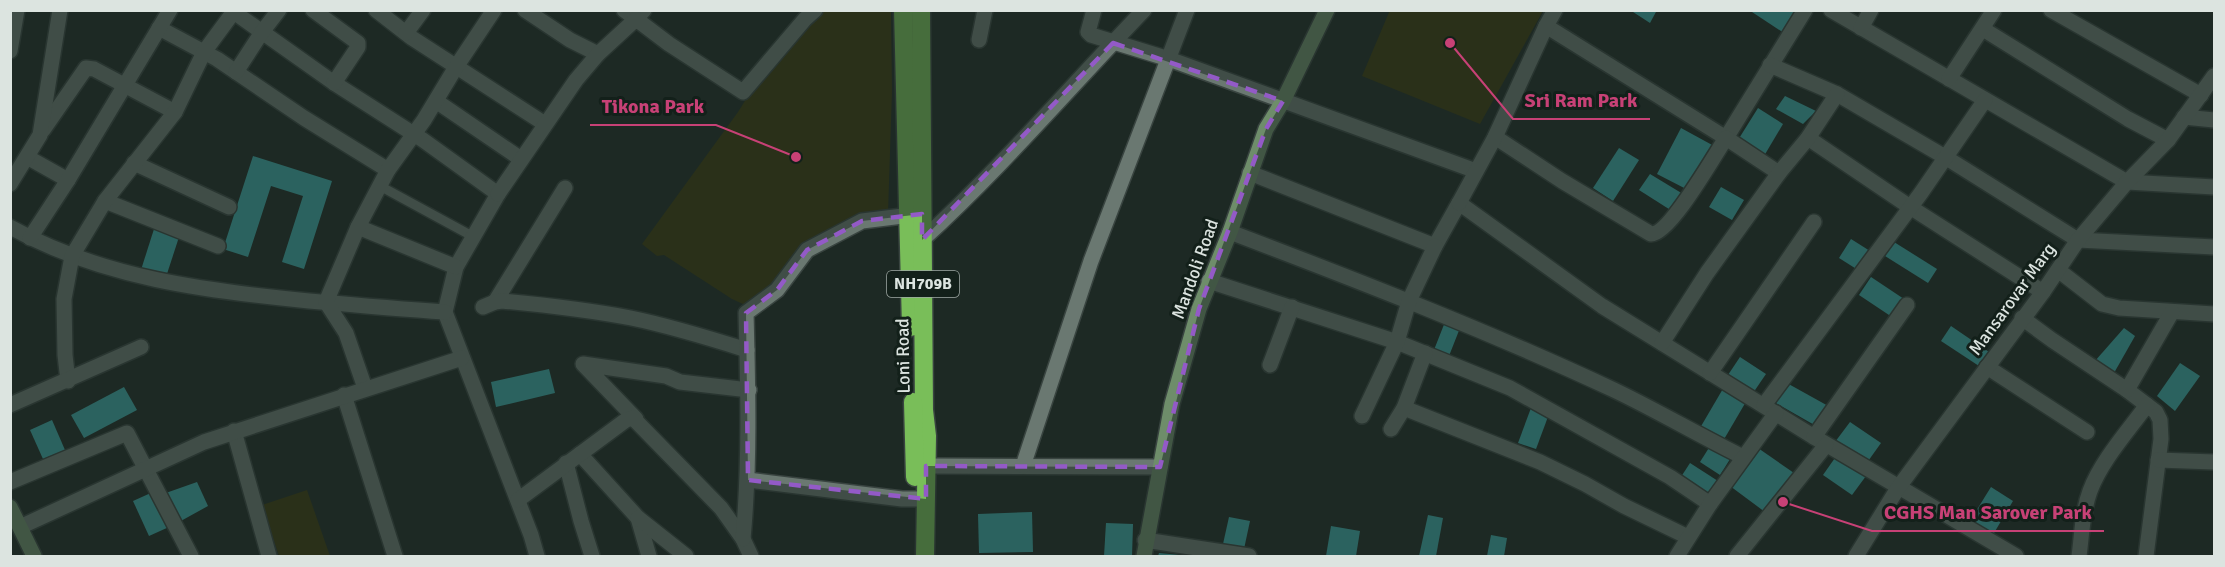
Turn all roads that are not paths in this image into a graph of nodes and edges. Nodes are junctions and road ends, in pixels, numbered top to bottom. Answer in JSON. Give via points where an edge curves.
{"nodes":[{"id":1,"x":17,"y":10,"type":"edge"},
{"id":2,"x":60,"y":10,"type":"edge"},
{"id":3,"x":170,"y":10,"type":"edge"},
{"id":4,"x":279,"y":10,"type":"edge"},
{"id":5,"x":313,"y":10,"type":"edge"},
{"id":6,"x":376,"y":10,"type":"edge"},
{"id":7,"x":423,"y":10,"type":"edge"},
{"id":8,"x":494,"y":10,"type":"edge"},
{"id":9,"x":525,"y":10,"type":"edge"},
{"id":10,"x":903,"y":10,"type":"edge"},
{"id":11,"x":921,"y":10,"type":"edge"},
{"id":12,"x":985,"y":10,"type":"edge"},
{"id":13,"x":1094,"y":10,"type":"edge"},
{"id":14,"x":1144,"y":10,"type":"edge"},
{"id":15,"x":1187,"y":10,"type":"edge"},
{"id":16,"x":1327,"y":10,"type":"edge"},
{"id":17,"x":1555,"y":10,"type":"edge"},
{"id":18,"x":1805,"y":10,"type":"edge"},
{"id":19,"x":1831,"y":10,"type":"edge"},
{"id":20,"x":1871,"y":10,"type":"edge"},
{"id":21,"x":1994,"y":10,"type":"edge"},
{"id":22,"x":2051,"y":10,"type":"edge"},
{"id":23,"x":233,"y":11,"type":"edge"},
{"id":24,"x":635,"y":13,"type":"edge"},
{"id":25,"x":806,"y":13,"type":"edge"},
{"id":26,"x":545,"y":16,"type":"edge"},
{"id":27,"x":1546,"y":26,"type":"junction"},
{"id":28,"x":159,"y":28,"type":"junction"},
{"id":29,"x":1861,"y":28,"type":"junction"},
{"id":30,"x":1983,"y":29,"type":"junction"},
{"id":31,"x":261,"y":32,"type":"junction"},
{"id":32,"x":406,"y":33,"type":"junction"},
{"id":33,"x":979,"y":40,"type":"dead end"},
{"id":34,"x":1113,"y":43,"type":"junction"},
{"id":35,"x":10,"y":51,"type":"edge"},
{"id":36,"x":204,"y":52,"type":"junction"},
{"id":37,"x":598,"y":54,"type":"junction"},
{"id":38,"x":1169,"y":59,"type":"junction"},
{"id":39,"x":1770,"y":65,"type":"junction"},
{"id":40,"x":456,"y":67,"type":"junction"},
{"id":41,"x":236,"y":72,"type":"junction"},
{"id":42,"x":2214,"y":76,"type":"edge"},
{"id":43,"x":1949,"y":79,"type":"junction"},
{"id":44,"x":334,"y":83,"type":"junction"},
{"id":45,"x":125,"y":85,"type":"junction"},
{"id":46,"x":1837,"y":94,"type":"junction"},
{"id":47,"x":2201,"y":95,"type":"junction"},
{"id":48,"x":1985,"y":100,"type":"junction"},
{"id":49,"x":436,"y":101,"type":"junction"},
{"id":50,"x":1283,"y":101,"type":"junction"},
{"id":51,"x":175,"y":112,"type":"junction"},
{"id":52,"x":2184,"y":117,"type":"junction"},
{"id":53,"x":2214,"y":120,"type":"edge"},
{"id":54,"x":545,"y":124,"type":"junction"},
{"id":55,"x":40,"y":135,"type":"junction"},
{"id":56,"x":414,"y":135,"type":"junction"},
{"id":57,"x":1495,"y":137,"type":"junction"},
{"id":58,"x":1726,"y":138,"type":"junction"},
{"id":59,"x":1808,"y":138,"type":"junction"},
{"id":60,"x":2168,"y":140,"type":"junction"},
{"id":61,"x":27,"y":157,"type":"junction"},
{"id":62,"x":1945,"y":157,"type":"junction"},
{"id":63,"x":521,"y":159,"type":"junction"},
{"id":64,"x":134,"y":163,"type":"junction"},
{"id":65,"x":388,"y":170,"type":"junction"},
{"id":66,"x":1476,"y":171,"type":"junction"},
{"id":67,"x":1250,"y":173,"type":"junction"},
{"id":68,"x":1779,"y":173,"type":"junction"},
{"id":69,"x":68,"y":180,"type":"junction"},
{"id":70,"x":2127,"y":182,"type":"junction"},
{"id":71,"x":11,"y":184,"type":"edge"},
{"id":72,"x":380,"y":186,"type":"junction"},
{"id":73,"x":2214,"y":187,"type":"edge"},
{"id":74,"x":565,"y":188,"type":"dead end"},
{"id":75,"x":498,"y":194,"type":"junction"},
{"id":76,"x":105,"y":201,"type":"junction"},
{"id":77,"x":1459,"y":203,"type":"junction"},
{"id":78,"x":229,"y":207,"type":"dead end"},
{"id":79,"x":1910,"y":207,"type":"junction"},
{"id":80,"x":915,"y":214,"type":"junction"},
{"id":81,"x":1814,"y":222,"type":"dead end"},
{"id":82,"x":10,"y":227,"type":"edge"},
{"id":83,"x":358,"y":228,"type":"junction"},
{"id":84,"x":1230,"y":232,"type":"junction"},
{"id":85,"x":472,"y":236,"type":"junction"},
{"id":86,"x":30,"y":238,"type":"junction"},
{"id":87,"x":922,"y":240,"type":"junction"},
{"id":88,"x":2078,"y":240,"type":"junction"},
{"id":89,"x":219,"y":246,"type":"dead end"},
{"id":90,"x":1435,"y":246,"type":"junction"},
{"id":91,"x":2214,"y":247,"type":"edge"},
{"id":92,"x":72,"y":256,"type":"junction"},
{"id":93,"x":456,"y":267,"type":"junction"},
{"id":94,"x":2058,"y":270,"type":"junction"},
{"id":95,"x":1209,"y":281,"type":"junction"},
{"id":96,"x":2043,"y":292,"type":"junction"},
{"id":97,"x":1409,"y":301,"type":"junction"},
{"id":98,"x":326,"y":302,"type":"junction"},
{"id":99,"x":1907,"y":305,"type":"dead end"},
{"id":100,"x":1292,"y":307,"type":"junction"},
{"id":101,"x":445,"y":312,"type":"junction"},
{"id":102,"x":2172,"y":312,"type":"junction"},
{"id":103,"x":2214,"y":314,"type":"edge"},
{"id":104,"x":2022,"y":318,"type":"junction"},
{"id":105,"x":1397,"y":342,"type":"junction"},
{"id":106,"x":1662,"y":343,"type":"junction"},
{"id":107,"x":141,"y":347,"type":"dead end"},
{"id":108,"x":747,"y":350,"type":"junction"},
{"id":109,"x":1425,"y":353,"type":"junction"},
{"id":110,"x":462,"y":357,"type":"junction"},
{"id":111,"x":1270,"y":365,"type":"dead end"},
{"id":112,"x":1988,"y":367,"type":"junction"},
{"id":113,"x":1710,"y":373,"type":"junction"},
{"id":114,"x":68,"y":381,"type":"junction"},
{"id":115,"x":365,"y":388,"type":"junction"},
{"id":116,"x":749,"y":390,"type":"junction"},
{"id":117,"x":2127,"y":390,"type":"junction"},
{"id":118,"x":344,"y":395,"type":"junction"},
{"id":119,"x":10,"y":405,"type":"edge"},
{"id":120,"x":2147,"y":405,"type":"junction"},
{"id":121,"x":1404,"y":408,"type":"junction"},
{"id":122,"x":1770,"y":409,"type":"junction"},
{"id":123,"x":1362,"y":416,"type":"dead end"},
{"id":124,"x":636,"y":419,"type":"junction"},
{"id":125,"x":1391,"y":429,"type":"dead end"},
{"id":126,"x":234,"y":431,"type":"junction"},
{"id":127,"x":2087,"y":432,"type":"dead end"},
{"id":128,"x":1820,"y":441,"type":"junction"},
{"id":129,"x":580,"y":454,"type":"junction"},
{"id":130,"x":1743,"y":457,"type":"junction"},
{"id":131,"x":2158,"y":460,"type":"junction"},
{"id":132,"x":2214,"y":462,"type":"edge"},
{"id":133,"x":566,"y":463,"type":"junction"},
{"id":134,"x":926,"y":466,"type":"junction"},
{"id":135,"x":1023,"y":466,"type":"junction"},
{"id":136,"x":1160,"y":467,"type":"junction"},
{"id":137,"x":144,"y":468,"type":"junction"},
{"id":138,"x":748,"y":480,"type":"junction"},
{"id":139,"x":10,"y":482,"type":"edge"},
{"id":140,"x":1898,"y":488,"type":"junction"},
{"id":141,"x":920,"y":499,"type":"junction"},
{"id":142,"x":518,"y":500,"type":"junction"},
{"id":143,"x":1710,"y":504,"type":"junction"},
{"id":144,"x":10,"y":507,"type":"edge"},
{"id":145,"x":638,"y":518,"type":"junction"},
{"id":146,"x":20,"y":527,"type":"junction"},
{"id":147,"x":1688,"y":537,"type":"junction"},
{"id":148,"x":743,"y":539,"type":"junction"},
{"id":149,"x":1145,"y":540,"type":"junction"},
{"id":150,"x":34,"y":556,"type":"edge"},
{"id":151,"x":191,"y":556,"type":"edge"},
{"id":152,"x":269,"y":556,"type":"edge"},
{"id":153,"x":395,"y":556,"type":"edge"},
{"id":154,"x":537,"y":556,"type":"edge"},
{"id":155,"x":592,"y":556,"type":"edge"},
{"id":156,"x":649,"y":556,"type":"edge"},
{"id":157,"x":686,"y":556,"type":"edge"},
{"id":158,"x":751,"y":556,"type":"edge"},
{"id":159,"x":914,"y":556,"type":"edge"},
{"id":160,"x":925,"y":556,"type":"edge"},
{"id":161,"x":1144,"y":556,"type":"edge"},
{"id":162,"x":1249,"y":556,"type":"edge"},
{"id":163,"x":1677,"y":556,"type":"edge"},
{"id":164,"x":1737,"y":556,"type":"edge"},
{"id":165,"x":1856,"y":556,"type":"edge"},
{"id":166,"x":2016,"y":556,"type":"edge"},
{"id":167,"x":2079,"y":556,"type":"edge"},
{"id":168,"x":2146,"y":556,"type":"edge"}],
"edges":[{"from":1,"to":35,"type":"street"},
{"from":2,"to":55,"type":"street"},
{"from":3,"to":28,"type":"street"},
{"from":4,"to":31,"type":"street"},
{"from":5,"to":44,"type":"street","via":[[358,43]]},
{"from":6,"to":32,"type":"street"},
{"from":7,"to":32,"type":"street"},
{"from":8,"to":40,"type":"street"},
{"from":9,"to":26,"type":"street"},
{"from":10,"to":80,"type":"highway","name":"Loni Road","number":"NH709B"},
{"from":11,"to":80,"type":"highway","name":"Loni Road","number":"NH709B"},
{"from":12,"to":33,"type":"street"},
{"from":13,"to":34,"type":"street","via":[[1088,32]]},
{"from":14,"to":34,"type":"street"},
{"from":15,"to":38,"type":"street"},
{"from":16,"to":50,"type":"street","name":"Mandoli Road"},
{"from":17,"to":27,"type":"street"},
{"from":18,"to":39,"type":"street"},
{"from":19,"to":29,"type":"street"},
{"from":20,"to":29,"type":"street"},
{"from":21,"to":30,"type":"street"},
{"from":22,"to":47,"type":"street"},
{"from":23,"to":31,"type":"street"},
{"from":23,"to":36,"type":"street"},
{"from":24,"to":25,"type":"street","via":[[669,45],[743,92]]},
{"from":24,"to":37,"type":"street"},
{"from":26,"to":37,"type":"street"},
{"from":27,"to":57,"type":"street"},
{"from":27,"to":58,"type":"street"},
{"from":28,"to":36,"type":"street"},
{"from":28,"to":45,"type":"street"},
{"from":29,"to":43,"type":"street"},
{"from":30,"to":43,"type":"street"},
{"from":30,"to":60,"type":"street"},
{"from":31,"to":41,"type":"street"},
{"from":31,"to":44,"type":"street"},
{"from":32,"to":40,"type":"street"},
{"from":34,"to":38,"type":"street"},
{"from":34,"to":87,"type":"street","via":[[1027,137]]},
{"from":36,"to":41,"type":"street"},
{"from":36,"to":51,"type":"street"},
{"from":37,"to":54,"type":"street"},
{"from":38,"to":50,"type":"street"},
{"from":38,"to":135,"type":"street","via":[[1091,261]]},
{"from":39,"to":46,"type":"street"},
{"from":39,"to":58,"type":"street"},
{"from":40,"to":49,"type":"street"},
{"from":40,"to":54,"type":"street"},
{"from":41,"to":65,"type":"street"},
{"from":42,"to":47,"type":"street","name":"Mansarovar Marg"},
{"from":43,"to":48,"type":"street"},
{"from":44,"to":56,"type":"street"},
{"from":45,"to":51,"type":"street"},
{"from":45,"to":55,"type":"street","via":[[86,68]]},
{"from":45,"to":69,"type":"street"},
{"from":46,"to":59,"type":"street"},
{"from":46,"to":62,"type":"street"},
{"from":47,"to":52,"type":"street","name":"Mansarovar Marg"},
{"from":48,"to":62,"type":"street"},
{"from":48,"to":70,"type":"street"},
{"from":49,"to":56,"type":"street"},
{"from":49,"to":63,"type":"street"},
{"from":50,"to":66,"type":"street"},
{"from":50,"to":67,"type":"street","name":"Mandoli Road","via":[[1266,129]]},
{"from":51,"to":64,"type":"street"},
{"from":52,"to":53,"type":"street"},
{"from":52,"to":60,"type":"street","name":"Mansarovar Marg"},
{"from":54,"to":63,"type":"street"},
{"from":55,"to":61,"type":"street"},
{"from":56,"to":65,"type":"street"},
{"from":56,"to":75,"type":"street"},
{"from":57,"to":58,"type":"street","via":[[1562,182],[1647,233],[1655,234],[1688,198]]},
{"from":57,"to":66,"type":"street"},
{"from":58,"to":68,"type":"street"},
{"from":59,"to":68,"type":"street"},
{"from":59,"to":79,"type":"street"},
{"from":60,"to":70,"type":"street","name":"Mansarovar Marg"},
{"from":61,"to":69,"type":"street"},
{"from":61,"to":71,"type":"street"},
{"from":62,"to":79,"type":"street"},
{"from":62,"to":88,"type":"street"},
{"from":63,"to":75,"type":"street"},
{"from":64,"to":76,"type":"street"},
{"from":64,"to":78,"type":"street"},
{"from":65,"to":72,"type":"street"},
{"from":66,"to":77,"type":"street"},
{"from":67,"to":84,"type":"street","name":"Mandoli Road"},
{"from":67,"to":90,"type":"street"},
{"from":68,"to":106,"type":"street"},
{"from":69,"to":86,"type":"street"},
{"from":70,"to":73,"type":"street"},
{"from":70,"to":88,"type":"street","name":"Mansarovar Marg"},
{"from":72,"to":83,"type":"street"},
{"from":72,"to":85,"type":"lane"},
{"from":74,"to":108,"type":"street","via":[[489,304],[557,306],[632,318]]},
{"from":75,"to":85,"type":"street"},
{"from":76,"to":89,"type":"street"},
{"from":76,"to":92,"type":"street"},
{"from":77,"to":90,"type":"street"},
{"from":77,"to":106,"type":"street","via":[[1602,306]]},
{"from":79,"to":96,"type":"street"},
{"from":79,"to":122,"type":"street"},
{"from":80,"to":87,"type":"highway","name":"Loni Road","number":"NH709B"},
{"from":80,"to":108,"type":"street","via":[[862,221],[807,250],[777,290],[746,313]]},
{"from":80,"to":141,"type":"highway","name":"Loni Road","number":"NH709B"},
{"from":81,"to":113,"type":"street"},
{"from":82,"to":86,"type":"street"},
{"from":83,"to":93,"type":"street"},
{"from":83,"to":98,"type":"street"},
{"from":84,"to":95,"type":"street","name":"Mandoli Road"},
{"from":84,"to":97,"type":"street"},
{"from":85,"to":93,"type":"street"},
{"from":86,"to":92,"type":"street"},
{"from":87,"to":134,"type":"highway","name":"Loni Road","number":"NH709B"},
{"from":88,"to":91,"type":"street"},
{"from":88,"to":94,"type":"street","name":"Mansarovar Marg"},
{"from":90,"to":97,"type":"street"},
{"from":92,"to":98,"type":"street","via":[[155,280],[234,294]]},
{"from":92,"to":114,"type":"street","via":[[64,299]]},
{"from":93,"to":101,"type":"street"},
{"from":94,"to":96,"type":"street","name":"Mansarovar Marg"},
{"from":94,"to":102,"type":"street","via":[[2102,304]]},
{"from":95,"to":100,"type":"street"},
{"from":95,"to":136,"type":"street","name":"Mandoli Road","via":[[1172,404]]},
{"from":96,"to":104,"type":"street","name":"Mansarovar Marg"},
{"from":97,"to":105,"type":"street"},
{"from":97,"to":130,"type":"street","via":[[1616,391]]},
{"from":98,"to":101,"type":"street"},
{"from":98,"to":115,"type":"street","via":[[346,333]]},
{"from":99,"to":128,"type":"street"},
{"from":100,"to":105,"type":"street"},
{"from":100,"to":111,"type":"street"},
{"from":101,"to":110,"type":"street"},
{"from":102,"to":103,"type":"street"},
{"from":102,"to":117,"type":"street"},
{"from":104,"to":112,"type":"street","name":"Mansarovar Marg"},
{"from":104,"to":117,"type":"street"},
{"from":105,"to":109,"type":"street"},
{"from":105,"to":123,"type":"street"},
{"from":106,"to":113,"type":"street"},
{"from":107,"to":114,"type":"street"},
{"from":108,"to":116,"type":"street"},
{"from":109,"to":121,"type":"street"},
{"from":109,"to":143,"type":"street","via":[[1510,388],[1561,415]]},
{"from":110,"to":115,"type":"street"},
{"from":110,"to":142,"type":"street"},
{"from":112,"to":127,"type":"street"},
{"from":112,"to":140,"type":"street","name":"Mansarovar Marg"},
{"from":113,"to":122,"type":"street"},
{"from":114,"to":119,"type":"street"},
{"from":115,"to":118,"type":"street"},
{"from":116,"to":124,"type":"street","via":[[583,364]]},
{"from":116,"to":138,"type":"street"},
{"from":117,"to":120,"type":"street"},
{"from":118,"to":126,"type":"street"},
{"from":118,"to":153,"type":"street"},
{"from":120,"to":131,"type":"street","via":[[2160,420]]},
{"from":120,"to":167,"type":"street","via":[[2089,492]]},
{"from":121,"to":125,"type":"street"},
{"from":121,"to":147,"type":"street","via":[[1540,462]]},
{"from":122,"to":128,"type":"street"},
{"from":122,"to":130,"type":"street"},
{"from":124,"to":129,"type":"street","via":[[626,420]]},
{"from":124,"to":148,"type":"street","via":[[721,508]]},
{"from":126,"to":137,"type":"street"},
{"from":126,"to":152,"type":"street"},
{"from":128,"to":140,"type":"street"},
{"from":128,"to":164,"type":"street"},
{"from":129,"to":133,"type":"street"},
{"from":129,"to":145,"type":"street"},
{"from":130,"to":143,"type":"street"},
{"from":131,"to":132,"type":"street"},
{"from":131,"to":168,"type":"street"},
{"from":133,"to":142,"type":"street"},
{"from":133,"to":155,"type":"street"},
{"from":134,"to":135,"type":"street"},
{"from":134,"to":141,"type":"highway","name":"Loni Road","number":"NH709B"},
{"from":135,"to":136,"type":"street"},
{"from":136,"to":149,"type":"street","name":"Mandoli Road"},
{"from":137,"to":139,"type":"street","via":[[127,433]]},
{"from":137,"to":146,"type":"street"},
{"from":137,"to":151,"type":"street"},
{"from":138,"to":141,"type":"street"},
{"from":138,"to":148,"type":"street"},
{"from":140,"to":165,"type":"street","name":"Mansarovar Marg"},
{"from":140,"to":166,"type":"street"},
{"from":141,"to":159,"type":"highway","name":"Loni Road","number":"NH709B"},
{"from":141,"to":160,"type":"highway","name":"Loni Road","number":"NH709B"},
{"from":142,"to":154,"type":"street"},
{"from":143,"to":147,"type":"street"},
{"from":144,"to":146,"type":"street"},
{"from":145,"to":156,"type":"street"},
{"from":145,"to":157,"type":"street"},
{"from":146,"to":150,"type":"street"},
{"from":147,"to":163,"type":"street"},
{"from":148,"to":158,"type":"street"},
{"from":149,"to":161,"type":"street","name":"Mandoli Road"},
{"from":149,"to":162,"type":"street"}]}
